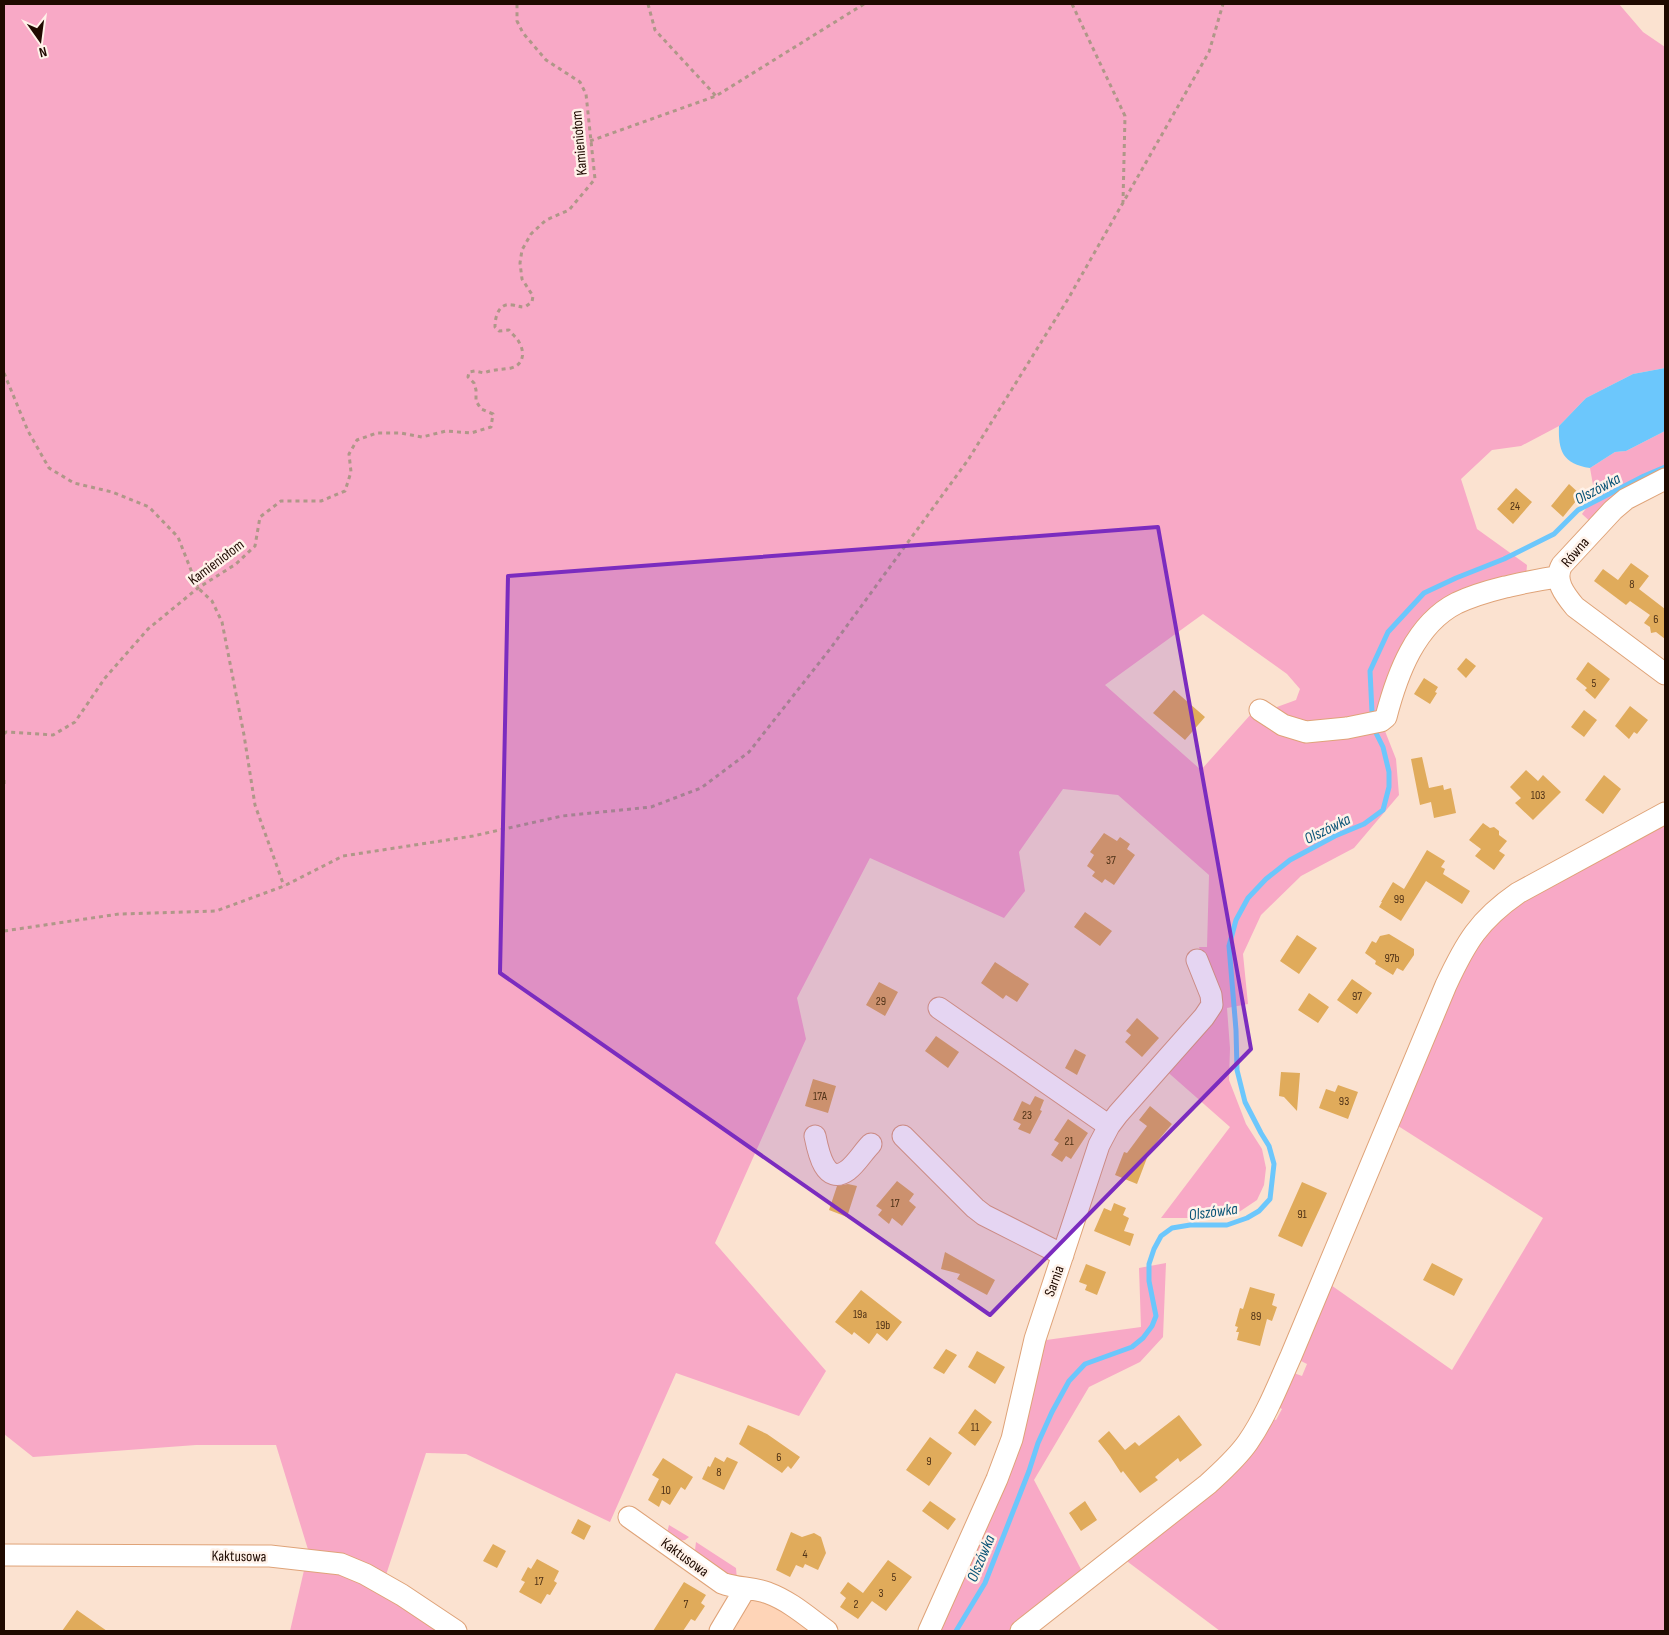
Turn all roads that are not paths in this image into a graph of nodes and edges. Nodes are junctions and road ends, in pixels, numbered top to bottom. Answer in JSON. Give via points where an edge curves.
{"nodes":[{"id":1,"x":1665,"y":479,"type":"edge"},
{"id":2,"x":1558,"y":577,"type":"junction"},
{"id":3,"x":1665,"y":674,"type":"edge"},
{"id":4,"x":1260,"y":710,"type":"dead end"},
{"id":5,"x":1665,"y":813,"type":"edge"},
{"id":6,"x":1197,"y":960,"type":"dead end"},
{"id":7,"x":939,"y":1008,"type":"dead end"},
{"id":8,"x":1109,"y":1126,"type":"junction"},
{"id":9,"x":815,"y":1136,"type":"dead end"},
{"id":10,"x":903,"y":1136,"type":"dead end"},
{"id":11,"x":871,"y":1144,"type":"dead end"},
{"id":12,"x":1064,"y":1255,"type":"junction"},
{"id":13,"x":629,"y":1517,"type":"dead end"},
{"id":14,"x":4,"y":1555,"type":"edge"},
{"id":15,"x":745,"y":1588,"type":"junction"},
{"id":16,"x":456,"y":1631,"type":"edge"},
{"id":17,"x":720,"y":1631,"type":"edge"},
{"id":18,"x":828,"y":1631,"type":"edge"},
{"id":19,"x":929,"y":1631,"type":"edge"},
{"id":20,"x":1021,"y":1631,"type":"edge"}],
"edges":[{"from":1,"to":2,"type":"street","name":"Równa","via":[[1613,510],[1562,565]]},
{"from":2,"to":3,"type":"street","name":"Równa","via":[[1567,598],[1575,607]]},
{"from":2,"to":4,"type":"street","via":[[1480,594],[1440,614],[1416,643],[1391,696],[1386,718],[1381,721],[1306,732],[1282,725]]},
{"from":5,"to":20,"type":"street","via":[[1518,893],[1476,930],[1450,977],[1291,1356],[1267,1410],[1248,1442],[1208,1484]]},
{"from":6,"to":8,"type":"street","name":"Sarnia","via":[[1212,1005]]},
{"from":7,"to":8,"type":"street"},
{"from":8,"to":12,"type":"street","name":"Sarnia","via":[[1099,1145]]},
{"from":9,"to":11,"type":"street","via":[[820,1160],[829,1172],[835,1174],[848,1170]]},
{"from":10,"to":12,"type":"street","via":[[984,1215]]},
{"from":12,"to":19,"type":"street","name":"Sarnia","via":[[1035,1339],[1012,1439]]},
{"from":13,"to":15,"type":"street","name":"Kaktusowa","via":[[710,1576],[722,1583]]},
{"from":14,"to":16,"type":"street","name":"Kaktusowa","via":[[270,1556],[341,1564],[402,1595]]},
{"from":15,"to":17,"type":"street"},
{"from":15,"to":18,"type":"street","name":"Kaktusowa","via":[[779,1597]]}]}
